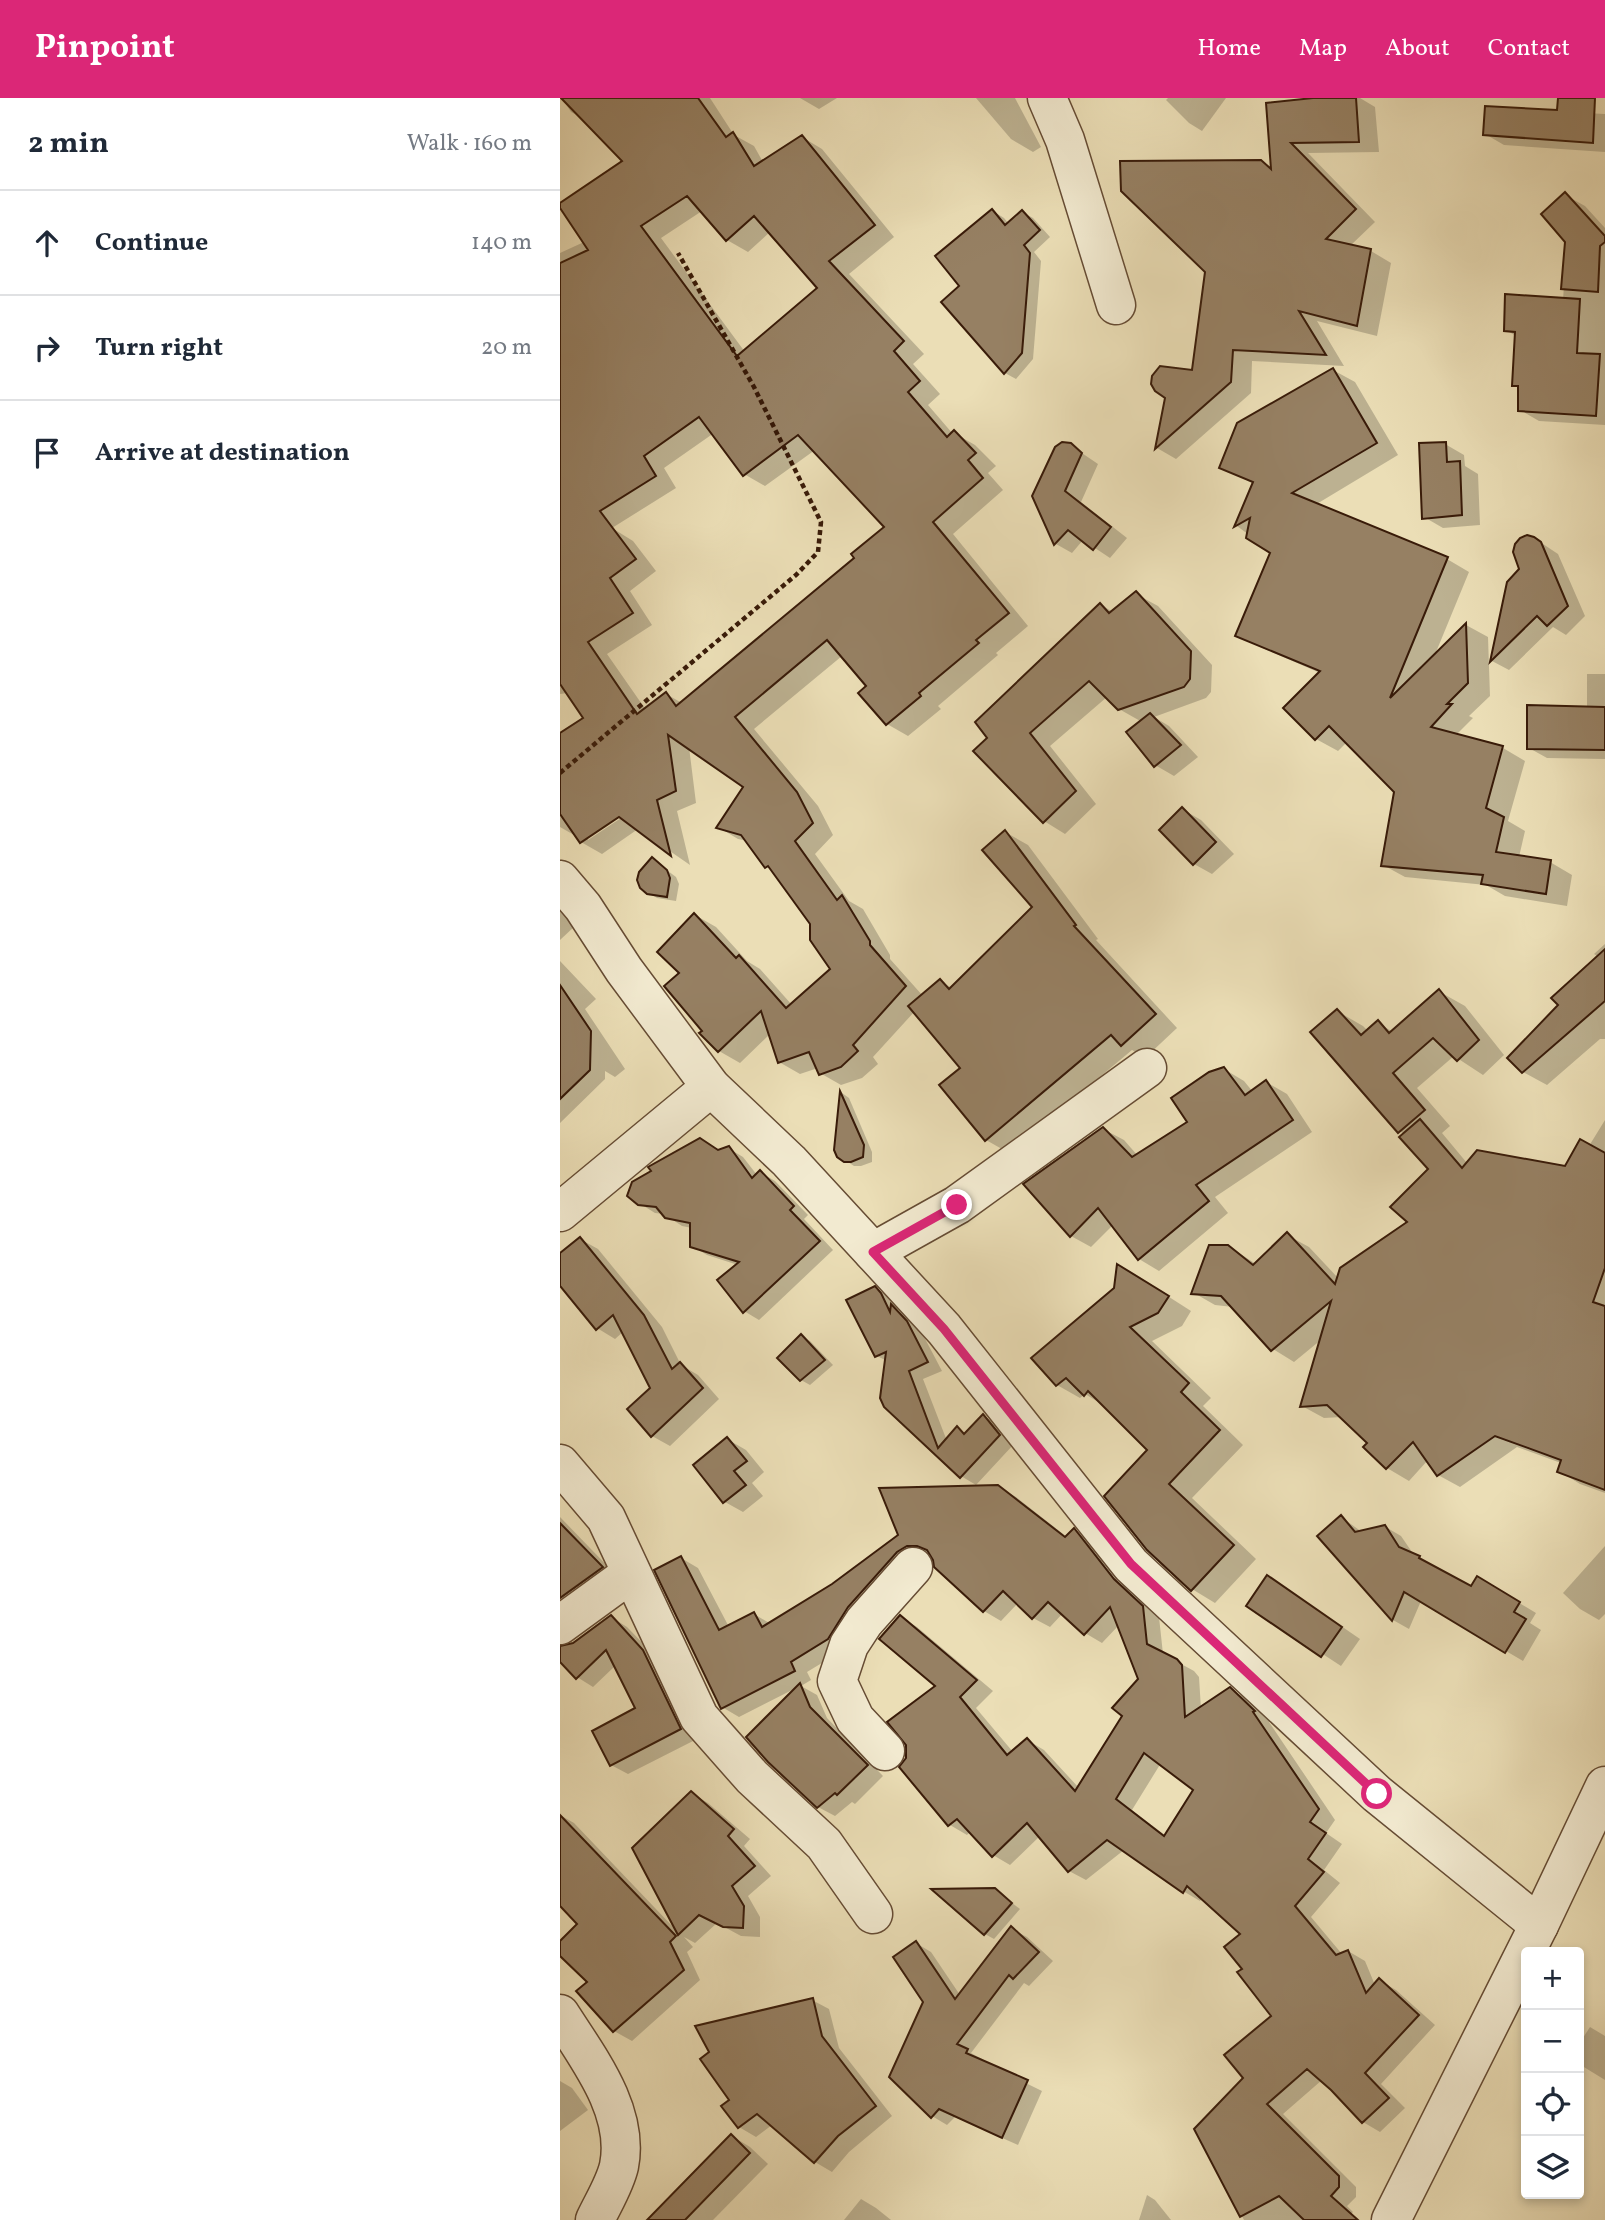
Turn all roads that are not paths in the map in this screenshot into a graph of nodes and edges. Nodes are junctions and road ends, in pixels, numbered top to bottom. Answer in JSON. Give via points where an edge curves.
{"nodes":[{"id":1,"x":1047,"y":98,"type":"edge"},
{"id":2,"x":1116,"y":305,"type":"dead end"},
{"id":3,"x":560,"y":880,"type":"edge"},
{"id":4,"x":1147,"y":1069,"type":"dead end"},
{"id":5,"x":710,"y":1087,"type":"junction"},
{"id":6,"x":560,"y":1212,"type":"edge"},
{"id":7,"x":873,"y":1252,"type":"junction"},
{"id":8,"x":560,"y":1464,"type":"edge"},
{"id":9,"x":913,"y":1567,"type":"dead end"},
{"id":10,"x":631,"y":1574,"type":"junction"},
{"id":11,"x":560,"y":1625,"type":"edge"},
{"id":12,"x":885,"y":1751,"type":"dead end"},
{"id":13,"x":1605,"y":1786,"type":"edge"},
{"id":14,"x":873,"y":1914,"type":"dead end"},
{"id":15,"x":1539,"y":1925,"type":"junction"},
{"id":16,"x":560,"y":2014,"type":"edge"},
{"id":17,"x":596,"y":2220,"type":"edge"},
{"id":18,"x":1391,"y":2220,"type":"edge"}],
"edges":[{"from":1,"to":2,"type":"street","via":[[1065,140]]},
{"from":3,"to":5,"type":"street"},
{"from":4,"to":7,"type":"street","via":[[957,1205]]},
{"from":5,"to":6,"type":"street"},
{"from":5,"to":7,"type":"street","via":[[789,1161]]},
{"from":7,"to":15,"type":"street","via":[[944,1329],[1131,1564],[1377,1794]]},
{"from":8,"to":10,"type":"street","via":[[606,1518]]},
{"from":9,"to":12,"type":"street","via":[[857,1633],[837,1681],[855,1719]]},
{"from":10,"to":11,"type":"street"},
{"from":10,"to":14,"type":"street","via":[[699,1717],[752,1777],[824,1844]]},
{"from":13,"to":15,"type":"street"},
{"from":15,"to":18,"type":"street"},
{"from":16,"to":17,"type":"street","via":[[609,2096],[622,2137],[619,2168]]}]}
